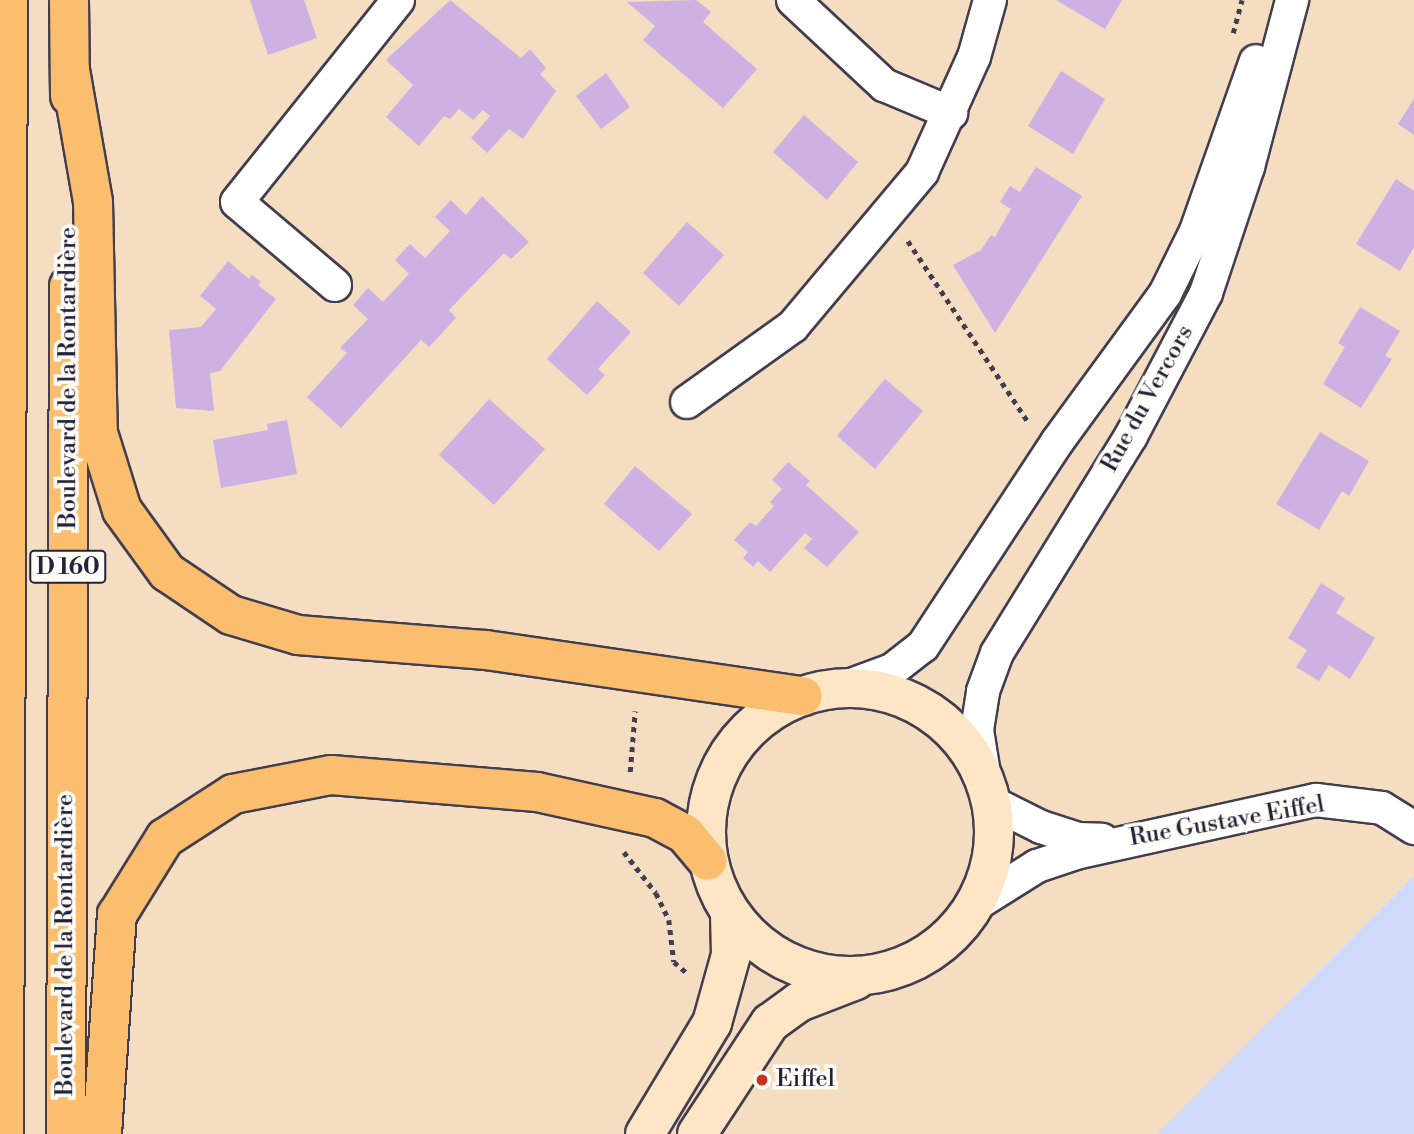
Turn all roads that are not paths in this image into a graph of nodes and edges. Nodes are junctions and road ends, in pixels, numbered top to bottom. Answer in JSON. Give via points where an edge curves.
{"nodes":[{"id":1,"x":8,"y":0,"type":"edge"},
{"id":2,"x":69,"y":0,"type":"edge"},
{"id":3,"x":398,"y":0,"type":"edge"},
{"id":4,"x":793,"y":0,"type":"edge"},
{"id":5,"x":990,"y":0,"type":"edge"},
{"id":6,"x":1276,"y":0,"type":"edge"},
{"id":7,"x":1292,"y":0,"type":"edge"},
{"id":8,"x":70,"y":70,"type":"junction"},
{"id":9,"x":951,"y":113,"type":"junction"},
{"id":10,"x":335,"y":285,"type":"dead end"},
{"id":11,"x":687,"y":402,"type":"dead end"},
{"id":12,"x":7,"y":573,"type":"junction"},
{"id":13,"x":0,"y":617,"type":"edge"},
{"id":14,"x":844,"y":688,"type":"junction"},
{"id":15,"x":803,"y":696,"type":"junction"},
{"id":16,"x":987,"y":791,"type":"junction"},
{"id":17,"x":1414,"y":828,"type":"edge"},
{"id":18,"x":1118,"y":841,"type":"junction"},
{"id":19,"x":708,"y":861,"type":"junction"},
{"id":20,"x":975,"y":905,"type":"junction"},
{"id":21,"x":730,"y":914,"type":"junction"},
{"id":22,"x":871,"y":975,"type":"junction"},
{"id":23,"x":4,"y":1134,"type":"edge"},
{"id":24,"x":66,"y":1134,"type":"edge"},
{"id":25,"x":103,"y":1134,"type":"edge"},
{"id":26,"x":645,"y":1134,"type":"edge"},
{"id":27,"x":697,"y":1134,"type":"edge"}],
"edges":[{"from":1,"to":12,"type":"main road","number":"D 160"},
{"from":2,"to":8,"type":"main road","name":"Boulevard de la Rontardière","number":"D 160"},
{"from":3,"to":10,"type":"street","via":[[237,202]]},
{"from":4,"to":9,"type":"street","via":[[884,85]]},
{"from":5,"to":9,"type":"street"},
{"from":6,"to":14,"type":"street","name":"Rue du Vercors","via":[[1196,231],[1165,294],[1057,442],[923,646],[892,670]]},
{"from":7,"to":16,"type":"street","name":"Rue du Vercors","via":[[1248,167],[1206,293],[1130,436],[997,653],[983,691],[977,730]]},
{"from":8,"to":15,"type":"main road","via":[[93,202],[98,433],[122,510],[167,572],[231,615],[298,635],[486,650]]},
{"from":8,"to":24,"type":"main road","name":"Boulevard de la Rontardière","number":"D 160"},
{"from":9,"to":11,"type":"street","via":[[922,173],[793,326]]},
{"from":12,"to":13,"type":"street"},
{"from":12,"to":23,"type":"main road","number":"D 160"},
{"from":14,"to":15,"type":"street"},
{"from":14,"to":16,"type":"street","via":[[888,693],[929,711],[962,741]]},
{"from":15,"to":19,"type":"street","via":[[766,715],[736,744],[715,779],[706,820]]},
{"from":16,"to":18,"type":"street","name":"Rue Gustave Eiffel","via":[[1077,839]]},
{"from":16,"to":20,"type":"street","via":[[994,822],[991,865]]},
{"from":17,"to":18,"type":"street","name":"Rue Gustave Eiffel","via":[[1381,808],[1316,800]]},
{"from":18,"to":20,"type":"street","name":"Rue Gustave Eiffel","via":[[1037,866]]},
{"from":19,"to":21,"type":"street"},
{"from":19,"to":25,"type":"main road","via":[[685,834],[628,810],[537,792],[331,775],[233,794],[164,838],[117,915]]},
{"from":20,"to":22,"type":"street","via":[[939,945],[912,963]]},
{"from":21,"to":22,"type":"street","via":[[758,944],[792,965],[831,976]]},
{"from":21,"to":26,"type":"street","via":[[731,954],[712,1023]]},
{"from":22,"to":27,"type":"street","via":[[799,1002],[770,1023]]}]}
